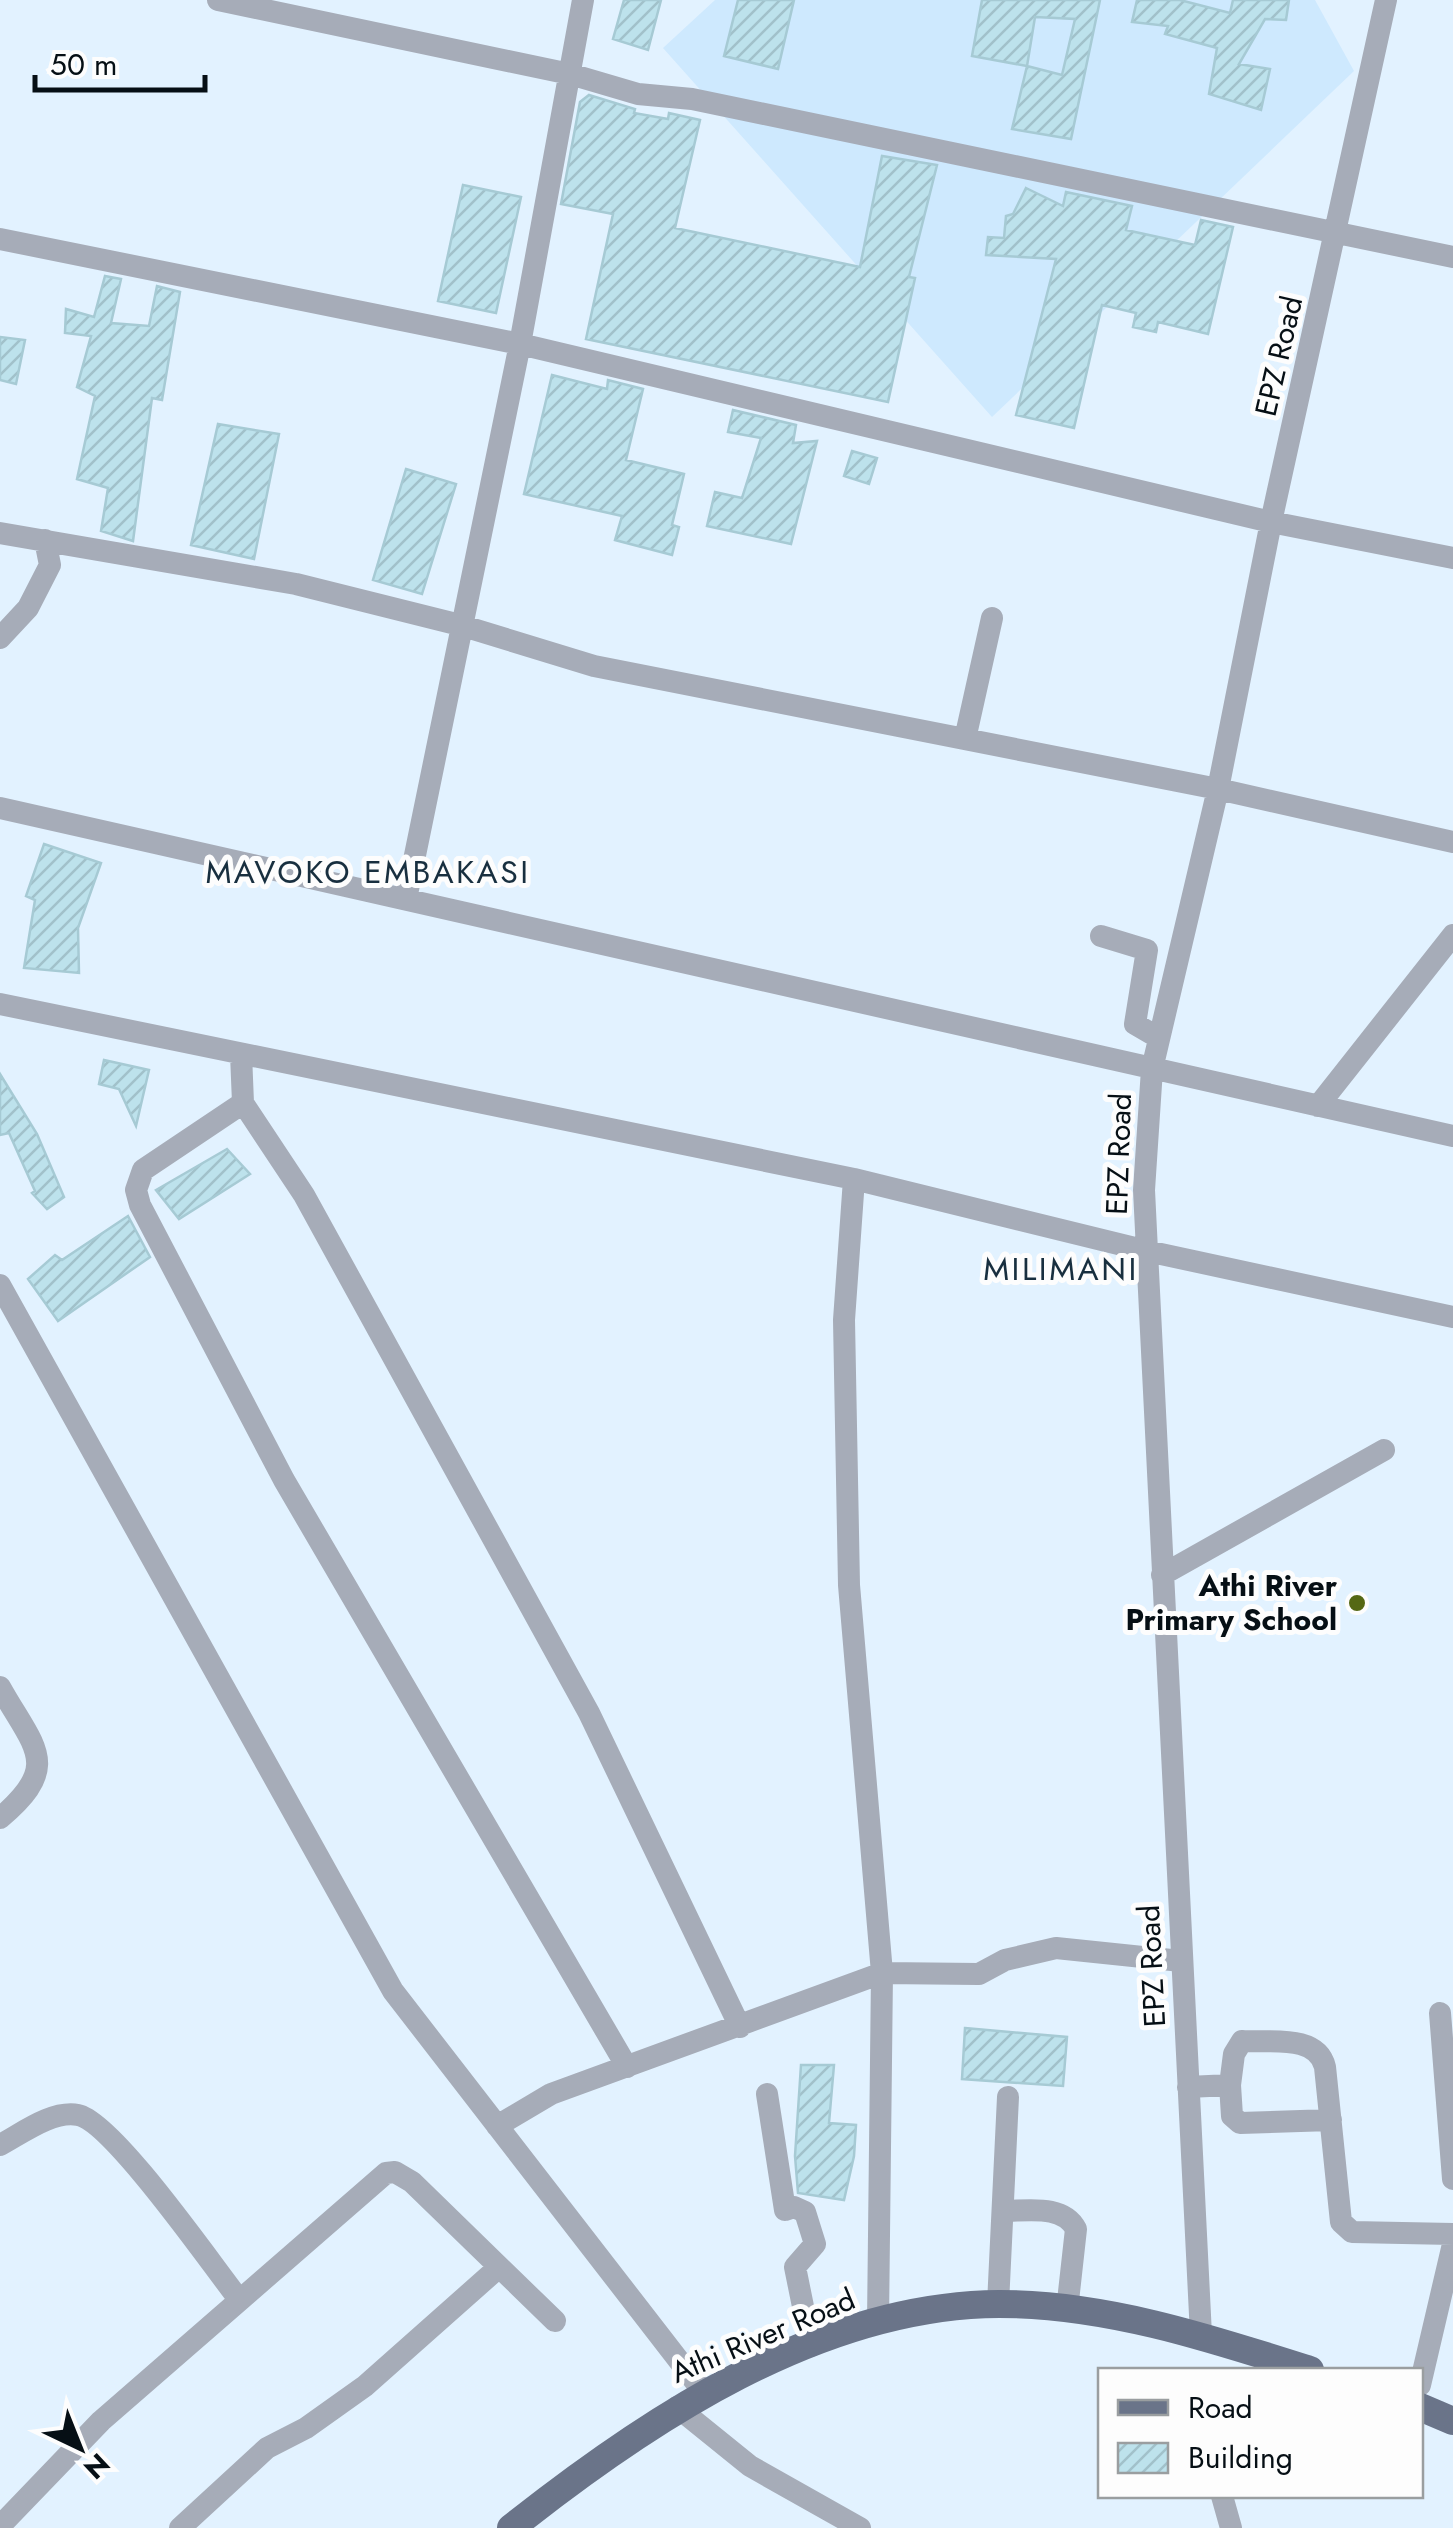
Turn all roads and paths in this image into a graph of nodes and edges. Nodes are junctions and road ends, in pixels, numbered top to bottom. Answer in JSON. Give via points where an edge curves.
{"nodes":[{"id":1,"x":218,"y":0,"type":"edge"},
{"id":2,"x":583,"y":0,"type":"edge"},
{"id":3,"x":1386,"y":0,"type":"edge"},
{"id":4,"x":570,"y":74,"type":"junction"},
{"id":5,"x":1338,"y":234,"type":"junction"},
{"id":6,"x":0,"y":239,"type":"edge"},
{"id":7,"x":1453,"y":257,"type":"edge"},
{"id":8,"x":520,"y":344,"type":"junction"},
{"id":9,"x":1271,"y":522,"type":"junction"},
{"id":10,"x":0,"y":533,"type":"edge"},
{"id":11,"x":45,"y":540,"type":"junction"},
{"id":12,"x":1453,"y":558,"type":"edge"},
{"id":13,"x":992,"y":618,"type":"dead end"},
{"id":14,"x":460,"y":625,"type":"junction"},
{"id":15,"x":0,"y":638,"type":"edge"},
{"id":16,"x":964,"y":739,"type":"junction"},
{"id":17,"x":1218,"y":789,"type":"junction"},
{"id":18,"x":0,"y":808,"type":"edge"},
{"id":19,"x":1453,"y":842,"type":"edge"},
{"id":20,"x":406,"y":900,"type":"junction"},
{"id":21,"x":1453,"y":935,"type":"edge"},
{"id":22,"x":1102,"y":936,"type":"dead end"},
{"id":23,"x":0,"y":1004,"type":"edge"},
{"id":24,"x":1160,"y":1038,"type":"junction"},
{"id":25,"x":241,"y":1054,"type":"junction"},
{"id":26,"x":1152,"y":1069,"type":"junction"},
{"id":27,"x":243,"y":1102,"type":"junction"},
{"id":28,"x":1318,"y":1106,"type":"junction"},
{"id":29,"x":1453,"y":1136,"type":"edge"},
{"id":30,"x":854,"y":1179,"type":"junction"},
{"id":31,"x":1147,"y":1250,"type":"junction"},
{"id":32,"x":0,"y":1285,"type":"edge"},
{"id":33,"x":1453,"y":1316,"type":"edge"},
{"id":34,"x":1384,"y":1450,"type":"dead end"},
{"id":35,"x":1162,"y":1574,"type":"junction"},
{"id":36,"x":0,"y":1687,"type":"edge"},
{"id":37,"x":0,"y":1818,"type":"edge"},
{"id":38,"x":1181,"y":1961,"type":"junction"},
{"id":39,"x":882,"y":1973,"type":"junction"},
{"id":40,"x":1440,"y":2013,"type":"dead end"},
{"id":41,"x":740,"y":2026,"type":"junction"},
{"id":42,"x":627,"y":2067,"type":"junction"},
{"id":43,"x":1230,"y":2085,"type":"junction"},
{"id":44,"x":1188,"y":2087,"type":"junction"},
{"id":45,"x":766,"y":2094,"type":"dead end"},
{"id":46,"x":1008,"y":2098,"type":"dead end"},
{"id":47,"x":1331,"y":2120,"type":"junction"},
{"id":48,"x":497,"y":2126,"type":"junction"},
{"id":49,"x":0,"y":2145,"type":"edge"},
{"id":50,"x":1453,"y":2178,"type":"edge"},
{"id":51,"x":1003,"y":2210,"type":"junction"},
{"id":52,"x":1453,"y":2234,"type":"edge"},
{"id":53,"x":1453,"y":2244,"type":"edge"},
{"id":54,"x":498,"y":2268,"type":"junction"},
{"id":55,"x":238,"y":2298,"type":"junction"},
{"id":56,"x":998,"y":2304,"type":"junction"},
{"id":57,"x":1067,"y":2310,"type":"junction"},
{"id":58,"x":555,"y":2321,"type":"dead end"},
{"id":59,"x":878,"y":2322,"type":"junction"},
{"id":60,"x":1201,"y":2335,"type":"junction"},
{"id":61,"x":811,"y":2346,"type":"junction"},
{"id":62,"x":1304,"y":2368,"type":"edge"},
{"id":63,"x":1423,"y":2372,"type":"edge"},
{"id":64,"x":704,"y":2393,"type":"junction"},
{"id":65,"x":677,"y":2407,"type":"junction"},
{"id":66,"x":1423,"y":2409,"type":"edge"},
{"id":67,"x":1453,"y":2421,"type":"edge"},
{"id":68,"x":1223,"y":2498,"type":"edge"},
{"id":69,"x":0,"y":2526,"type":"edge"},
{"id":70,"x":856,"y":2527,"type":"edge"},
{"id":71,"x":180,"y":2528,"type":"edge"},
{"id":72,"x":511,"y":2528,"type":"edge"},
{"id":73,"x":1231,"y":2528,"type":"edge"}],
"edges":[{"from":1,"to":4,"type":"street"},
{"from":2,"to":4,"type":"street"},
{"from":3,"to":5,"type":"street","name":"EPZ Road"},
{"from":4,"to":5,"type":"street","via":[[638,94],[711,103]]},
{"from":4,"to":8,"type":"street"},
{"from":5,"to":7,"type":"street"},
{"from":5,"to":9,"type":"street","name":"EPZ Road"},
{"from":6,"to":8,"type":"street"},
{"from":8,"to":9,"type":"street"},
{"from":8,"to":14,"type":"street"},
{"from":9,"to":12,"type":"street"},
{"from":9,"to":17,"type":"street","name":"EPZ Road"},
{"from":10,"to":11,"type":"street"},
{"from":11,"to":14,"type":"street","via":[[296,584]]},
{"from":11,"to":15,"type":"street","via":[[50,565],[28,608]]},
{"from":13,"to":16,"type":"street"},
{"from":14,"to":16,"type":"street","via":[[594,666]]},
{"from":14,"to":20,"type":"street"},
{"from":16,"to":17,"type":"street"},
{"from":17,"to":19,"type":"street"},
{"from":17,"to":24,"type":"street","name":"EPZ Road"},
{"from":18,"to":20,"type":"street"},
{"from":20,"to":26,"type":"street"},
{"from":21,"to":28,"type":"street"},
{"from":22,"to":24,"type":"street","via":[[1147,950],[1135,1024]]},
{"from":23,"to":25,"type":"street"},
{"from":24,"to":26,"type":"street","name":"EPZ Road"},
{"from":25,"to":27,"type":"street"},
{"from":25,"to":30,"type":"street"},
{"from":26,"to":28,"type":"street"},
{"from":26,"to":31,"type":"street","name":"EPZ Road"},
{"from":27,"to":41,"type":"street","via":[[304,1196],[589,1713]]},
{"from":27,"to":42,"type":"street","via":[[143,1170],[136,1190],[140,1205],[284,1480]]},
{"from":28,"to":29,"type":"street"},
{"from":30,"to":31,"type":"street"},
{"from":30,"to":39,"type":"street","via":[[844,1320],[850,1584]]},
{"from":31,"to":33,"type":"street"},
{"from":31,"to":35,"type":"street","name":"EPZ Road"},
{"from":32,"to":48,"type":"street","via":[[373,1959]]},
{"from":34,"to":35,"type":"street"},
{"from":35,"to":38,"type":"street","name":"EPZ Road"},
{"from":36,"to":37,"type":"street","via":[[38,1760],[36,1783]]},
{"from":38,"to":39,"type":"street","via":[[1056,1948],[1004,1960],[979,1974]]},
{"from":38,"to":44,"type":"street","name":"EPZ Road"},
{"from":39,"to":41,"type":"street"},
{"from":39,"to":59,"type":"street"},
{"from":40,"to":50,"type":"street"},
{"from":41,"to":42,"type":"street"},
{"from":42,"to":48,"type":"street","via":[[552,2094]]},
{"from":43,"to":44,"type":"street"},
{"from":43,"to":47,"type":"street","via":[[1232,2116],[1240,2123]]},
{"from":43,"to":47,"type":"street","via":[[1242,2042],[1309,2044],[1323,2057]]},
{"from":44,"to":60,"type":"street","name":"EPZ Road"},
{"from":45,"to":61,"type":"street","via":[[785,2210],[805,2212],[814,2233],[815,2244],[795,2267]]},
{"from":46,"to":51,"type":"street"},
{"from":47,"to":52,"type":"street","via":[[1346,2228]]},
{"from":48,"to":64,"type":"street"},
{"from":49,"to":55,"type":"street","via":[[56,2118],[90,2120]]},
{"from":51,"to":56,"type":"street"},
{"from":51,"to":57,"type":"street","via":[[1070,2218],[1076,2229]]},
{"from":53,"to":63,"type":"street"},
{"from":54,"to":55,"type":"street","via":[[396,2172],[386,2173]]},
{"from":54,"to":58,"type":"street"},
{"from":54,"to":71,"type":"street","via":[[365,2386],[267,2448]]},
{"from":55,"to":69,"type":"street","via":[[87,2434]]},
{"from":56,"to":57,"type":"main road","name":"Athi River Road"},
{"from":56,"to":59,"type":"main road","name":"Athi River Road"},
{"from":57,"to":60,"type":"main road","name":"Athi River Road"},
{"from":59,"to":61,"type":"main road","name":"Athi River Road"},
{"from":60,"to":62,"type":"main road","name":"Athi River Road"},
{"from":61,"to":64,"type":"main road","name":"Athi River Road"},
{"from":64,"to":65,"type":"main road","name":"Athi River Road"},
{"from":65,"to":70,"type":"street","via":[[750,2466]]},
{"from":65,"to":72,"type":"main road","name":"Athi River Road"},
{"from":66,"to":67,"type":"main road"},
{"from":68,"to":73,"type":"street"}]}
